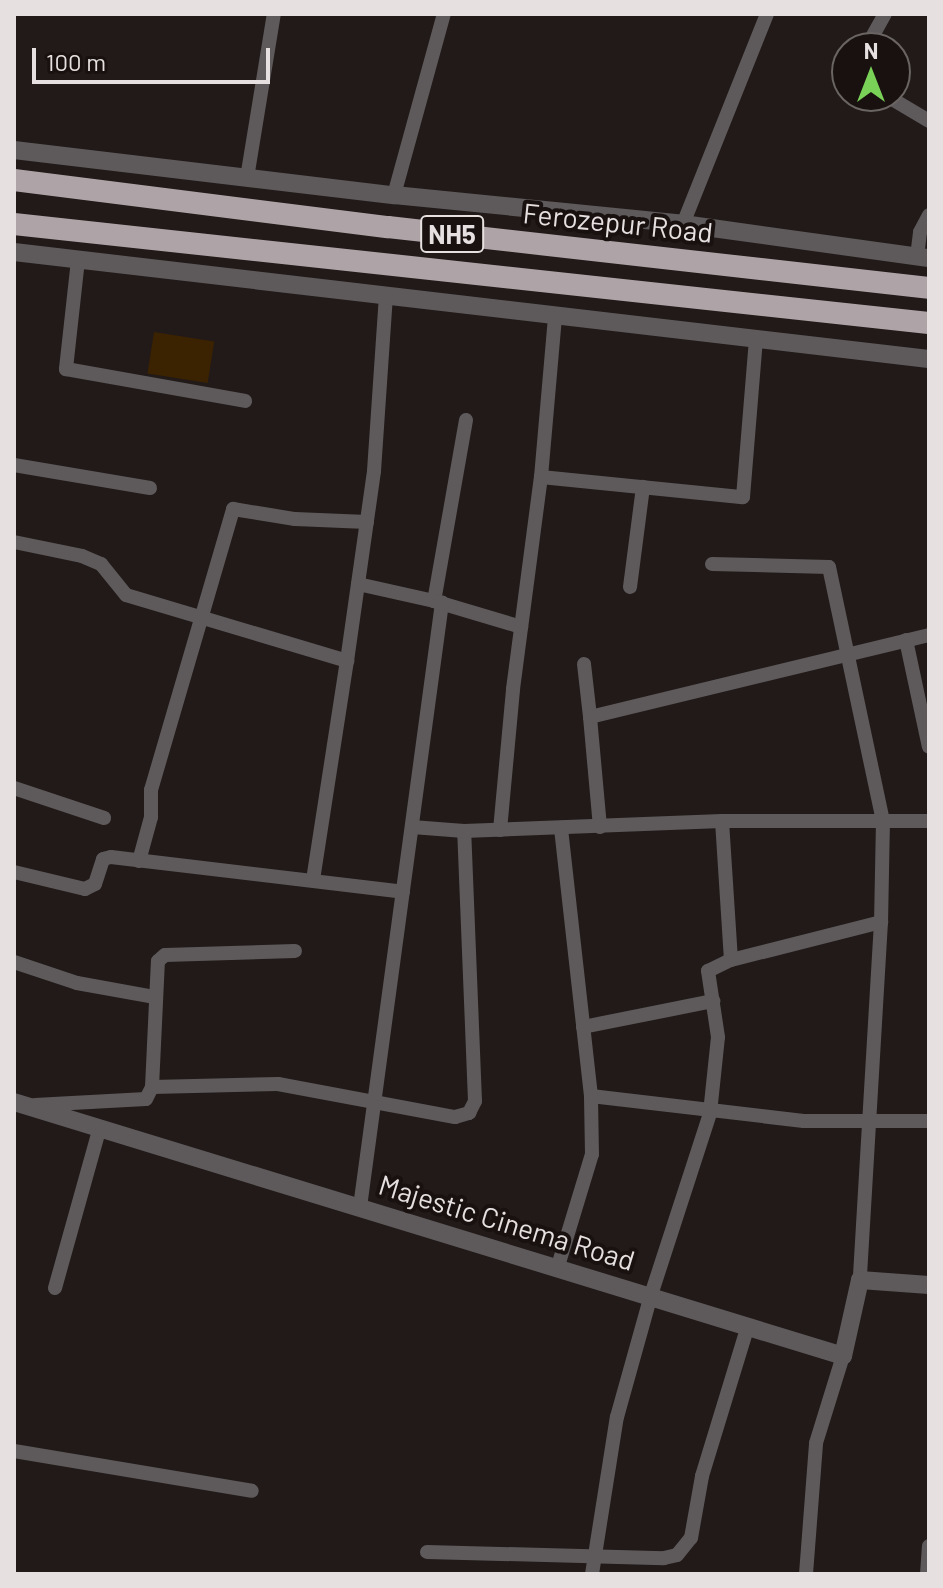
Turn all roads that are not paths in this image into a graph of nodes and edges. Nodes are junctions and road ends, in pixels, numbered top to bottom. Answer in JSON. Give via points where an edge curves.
{"nodes":[{"id":1,"x":274,"y":14,"type":"edge"},
{"id":2,"x":444,"y":14,"type":"edge"},
{"id":3,"x":767,"y":14,"type":"edge"},
{"id":4,"x":885,"y":14,"type":"edge"},
{"id":5,"x":875,"y":32,"type":"edge"},
{"id":6,"x":911,"y":110,"type":"edge"},
{"id":7,"x":929,"y":121,"type":"edge"},
{"id":8,"x":14,"y":150,"type":"edge"},
{"id":9,"x":247,"y":178,"type":"junction"},
{"id":10,"x":14,"y":180,"type":"edge"},
{"id":11,"x":394,"y":195,"type":"junction"},
{"id":12,"x":929,"y":215,"type":"edge"},
{"id":13,"x":14,"y":224,"type":"edge"},
{"id":14,"x":683,"y":224,"type":"junction"},
{"id":15,"x":14,"y":252,"type":"edge"},
{"id":16,"x":923,"y":257,"type":"edge"},
{"id":17,"x":78,"y":260,"type":"junction"},
{"id":18,"x":929,"y":288,"type":"edge"},
{"id":19,"x":386,"y":297,"type":"junction"},
{"id":20,"x":555,"y":316,"type":"junction"},
{"id":21,"x":929,"y":323,"type":"edge"},
{"id":22,"x":756,"y":340,"type":"junction"},
{"id":23,"x":929,"y":359,"type":"edge"},
{"id":24,"x":245,"y":401,"type":"dead end"},
{"id":25,"x":466,"y":420,"type":"dead end"},
{"id":26,"x":14,"y":465,"type":"edge"},
{"id":27,"x":541,"y":477,"type":"junction"},
{"id":28,"x":643,"y":487,"type":"junction"},
{"id":29,"x":150,"y":488,"type":"dead end"},
{"id":30,"x":367,"y":522,"type":"junction"},
{"id":31,"x":14,"y":542,"type":"edge"},
{"id":32,"x":712,"y":564,"type":"dead end"},
{"id":33,"x":358,"y":584,"type":"junction"},
{"id":34,"x":630,"y":587,"type":"dead end"},
{"id":35,"x":438,"y":602,"type":"junction"},
{"id":36,"x":201,"y":617,"type":"junction"},
{"id":37,"x":521,"y":627,"type":"junction"},
{"id":38,"x":929,"y":635,"type":"edge"},
{"id":39,"x":906,"y":640,"type":"junction"},
{"id":40,"x":846,"y":653,"type":"junction"},
{"id":41,"x":347,"y":661,"type":"junction"},
{"id":42,"x":584,"y":664,"type":"dead end"},
{"id":43,"x":590,"y":717,"type":"junction"},
{"id":44,"x":929,"y":747,"type":"edge"},
{"id":45,"x":14,"y":788,"type":"edge"},
{"id":46,"x":104,"y":818,"type":"dead end"},
{"id":47,"x":883,"y":820,"type":"junction"},
{"id":48,"x":722,"y":821,"type":"junction"},
{"id":49,"x":929,"y":821,"type":"edge"},
{"id":50,"x":412,"y":827,"type":"junction"},
{"id":51,"x":600,"y":827,"type":"junction"},
{"id":52,"x":561,"y":828,"type":"junction"},
{"id":53,"x":500,"y":830,"type":"junction"},
{"id":54,"x":464,"y":831,"type":"junction"},
{"id":55,"x":139,"y":861,"type":"junction"},
{"id":56,"x":14,"y":872,"type":"edge"},
{"id":57,"x":313,"y":880,"type":"junction"},
{"id":58,"x":403,"y":892,"type":"junction"},
{"id":59,"x":881,"y":922,"type":"junction"},
{"id":60,"x":295,"y":951,"type":"dead end"},
{"id":61,"x":731,"y":960,"type":"junction"},
{"id":62,"x":14,"y":962,"type":"edge"},
{"id":63,"x":154,"y":997,"type":"junction"},
{"id":64,"x":713,"y":1001,"type":"junction"},
{"id":65,"x":583,"y":1027,"type":"junction"},
{"id":66,"x":152,"y":1087,"type":"junction"},
{"id":67,"x":591,"y":1096,"type":"junction"},
{"id":68,"x":18,"y":1104,"type":"edge"},
{"id":69,"x":375,"y":1104,"type":"junction"},
{"id":70,"x":710,"y":1113,"type":"junction"},
{"id":71,"x":929,"y":1121,"type":"edge"},
{"id":72,"x":867,"y":1122,"type":"junction"},
{"id":73,"x":99,"y":1130,"type":"junction"},
{"id":74,"x":360,"y":1207,"type":"junction"},
{"id":75,"x":558,"y":1266,"type":"junction"},
{"id":76,"x":860,"y":1280,"type":"junction"},
{"id":77,"x":929,"y":1285,"type":"edge"},
{"id":78,"x":55,"y":1288,"type":"dead end"},
{"id":79,"x":651,"y":1295,"type":"junction"},
{"id":80,"x":748,"y":1326,"type":"junction"},
{"id":81,"x":843,"y":1356,"type":"junction"},
{"id":82,"x":14,"y":1451,"type":"edge"},
{"id":83,"x":252,"y":1491,"type":"dead end"},
{"id":84,"x":929,"y":1546,"type":"edge"},
{"id":85,"x":427,"y":1552,"type":"dead end"},
{"id":86,"x":592,"y":1556,"type":"junction"},
{"id":87,"x":592,"y":1574,"type":"edge"},
{"id":88,"x":806,"y":1574,"type":"edge"},
{"id":89,"x":927,"y":1574,"type":"edge"}],
"edges":[{"from":1,"to":9,"type":"street"},
{"from":2,"to":11,"type":"street"},
{"from":3,"to":14,"type":"street"},
{"from":4,"to":5,"type":"street"},
{"from":6,"to":7,"type":"street"},
{"from":8,"to":9,"type":"street"},
{"from":9,"to":11,"type":"street"},
{"from":10,"to":18,"type":"highway","name":"Ferozepur Road","number":"NH5"},
{"from":11,"to":14,"type":"street"},
{"from":12,"to":16,"type":"street","via":[[920,232]]},
{"from":13,"to":21,"type":"highway","number":"NH5"},
{"from":14,"to":16,"type":"street"},
{"from":15,"to":17,"type":"street"},
{"from":17,"to":19,"type":"street"},
{"from":17,"to":24,"type":"street","via":[[66,369]]},
{"from":19,"to":20,"type":"street"},
{"from":19,"to":30,"type":"street"},
{"from":20,"to":22,"type":"street"},
{"from":20,"to":27,"type":"street"},
{"from":22,"to":23,"type":"street"},
{"from":22,"to":28,"type":"street","via":[[743,497]]},
{"from":25,"to":35,"type":"street"},
{"from":26,"to":29,"type":"street"},
{"from":27,"to":28,"type":"street"},
{"from":27,"to":37,"type":"street"},
{"from":28,"to":34,"type":"street"},
{"from":30,"to":33,"type":"street"},
{"from":30,"to":36,"type":"street","via":[[233,509]]},
{"from":31,"to":36,"type":"street","via":[[82,556],[101,564],[126,595]]},
{"from":32,"to":40,"type":"street","via":[[829,567]]},
{"from":33,"to":35,"type":"street"},
{"from":33,"to":41,"type":"street"},
{"from":35,"to":37,"type":"street"},
{"from":35,"to":50,"type":"street"},
{"from":36,"to":41,"type":"street"},
{"from":36,"to":55,"type":"street","via":[[151,790],[151,817]]},
{"from":37,"to":53,"type":"street"},
{"from":38,"to":39,"type":"street"},
{"from":39,"to":40,"type":"street"},
{"from":39,"to":44,"type":"street"},
{"from":40,"to":43,"type":"street"},
{"from":40,"to":47,"type":"street"},
{"from":41,"to":57,"type":"street"},
{"from":42,"to":43,"type":"street"},
{"from":43,"to":51,"type":"street"},
{"from":45,"to":46,"type":"street"},
{"from":47,"to":48,"type":"street"},
{"from":47,"to":49,"type":"street"},
{"from":47,"to":59,"type":"street"},
{"from":48,"to":51,"type":"street"},
{"from":48,"to":61,"type":"street"},
{"from":50,"to":54,"type":"street"},
{"from":50,"to":58,"type":"street"},
{"from":51,"to":52,"type":"street"},
{"from":52,"to":53,"type":"street"},
{"from":52,"to":65,"type":"street"},
{"from":53,"to":54,"type":"street"},
{"from":54,"to":69,"type":"street","via":[[474,1107],[455,1117]]},
{"from":55,"to":56,"type":"street","via":[[103,859],[95,884],[85,889]]},
{"from":55,"to":57,"type":"street"},
{"from":57,"to":58,"type":"street"},
{"from":58,"to":69,"type":"street"},
{"from":59,"to":61,"type":"street"},
{"from":59,"to":72,"type":"street"},
{"from":60,"to":63,"type":"street","via":[[165,955],[158,961]]},
{"from":61,"to":64,"type":"street","via":[[708,971]]},
{"from":62,"to":63,"type":"street","via":[[77,983]]},
{"from":63,"to":66,"type":"street"},
{"from":64,"to":65,"type":"street"},
{"from":64,"to":70,"type":"street","via":[[718,1037]]},
{"from":65,"to":67,"type":"street"},
{"from":66,"to":68,"type":"street","via":[[138,1102]]},
{"from":66,"to":69,"type":"street","via":[[278,1084]]},
{"from":67,"to":70,"type":"street"},
{"from":67,"to":75,"type":"street","via":[[592,1154]]},
{"from":68,"to":73,"type":"street","name":"Majestic Cinema Road"},
{"from":69,"to":74,"type":"street"},
{"from":70,"to":72,"type":"street"},
{"from":70,"to":79,"type":"street"},
{"from":71,"to":72,"type":"street"},
{"from":72,"to":76,"type":"street"},
{"from":73,"to":74,"type":"street","name":"Majestic Cinema Road"},
{"from":73,"to":78,"type":"street"},
{"from":74,"to":75,"type":"street","name":"Majestic Cinema Road"},
{"from":75,"to":79,"type":"street","name":"Majestic Cinema Road"},
{"from":76,"to":77,"type":"street"},
{"from":76,"to":81,"type":"street"},
{"from":79,"to":80,"type":"street","name":"Majestic Cinema Road"},
{"from":79,"to":86,"type":"street","via":[[617,1417]]},
{"from":80,"to":81,"type":"street","name":"Majestic Cinema Road"},
{"from":80,"to":86,"type":"street","via":[[686,1546],[664,1558]]},
{"from":81,"to":88,"type":"street","via":[[816,1443]]},
{"from":82,"to":83,"type":"street"},
{"from":84,"to":89,"type":"street"},
{"from":85,"to":86,"type":"street"},
{"from":86,"to":87,"type":"street"}]}
